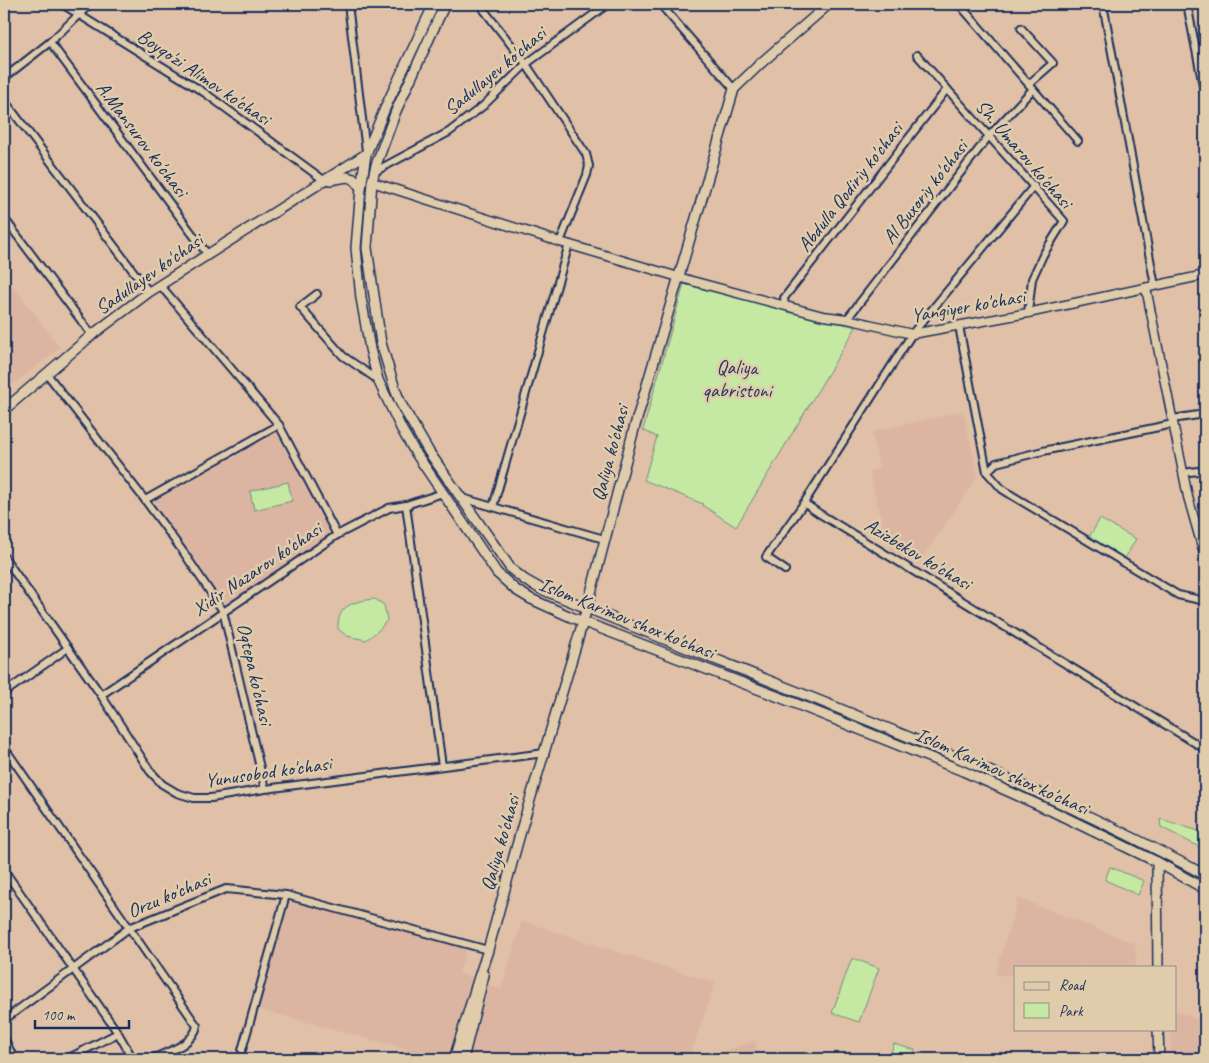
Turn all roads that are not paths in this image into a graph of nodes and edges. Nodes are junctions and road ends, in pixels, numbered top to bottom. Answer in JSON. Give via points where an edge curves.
{"nodes":[{"id":1,"x":62,"y":4,"type":"edge"},
{"id":2,"x":90,"y":4,"type":"edge"},
{"id":3,"x":348,"y":4,"type":"edge"},
{"id":4,"x":434,"y":4,"type":"edge"},
{"id":5,"x":445,"y":4,"type":"edge"},
{"id":6,"x":484,"y":4,"type":"edge"},
{"id":7,"x":608,"y":4,"type":"edge"},
{"id":8,"x":660,"y":4,"type":"edge"},
{"id":9,"x":829,"y":4,"type":"edge"},
{"id":10,"x":959,"y":4,"type":"edge"},
{"id":11,"x":1102,"y":4,"type":"edge"},
{"id":12,"x":1187,"y":4,"type":"edge"},
{"id":13,"x":78,"y":15,"type":"junction"},
{"id":14,"x":1021,"y":28,"type":"dead end"},
{"id":15,"x":50,"y":42,"type":"junction"},
{"id":16,"x":918,"y":55,"type":"dead end"},
{"id":17,"x":526,"y":64,"type":"junction"},
{"id":18,"x":4,"y":78,"type":"edge"},
{"id":19,"x":1031,"y":87,"type":"junction"},
{"id":20,"x":734,"y":89,"type":"junction"},
{"id":21,"x":947,"y":89,"type":"junction"},
{"id":22,"x":1205,"y":96,"type":"edge"},
{"id":23,"x":4,"y":100,"type":"edge"},
{"id":24,"x":989,"y":136,"type":"junction"},
{"id":25,"x":1078,"y":141,"type":"dead end"},
{"id":26,"x":366,"y":154,"type":"junction"},
{"id":27,"x":374,"y":172,"type":"junction"},
{"id":28,"x":325,"y":182,"type":"junction"},
{"id":29,"x":372,"y":182,"type":"junction"},
{"id":30,"x":1034,"y":186,"type":"junction"},
{"id":31,"x":360,"y":188,"type":"junction"},
{"id":32,"x":4,"y":218,"type":"edge"},
{"id":33,"x":560,"y":242,"type":"junction"},
{"id":34,"x":569,"y":244,"type":"junction"},
{"id":35,"x":208,"y":255,"type":"junction"},
{"id":36,"x":1205,"y":276,"type":"edge"},
{"id":37,"x":679,"y":277,"type":"junction"},
{"id":38,"x":160,"y":285,"type":"junction"},
{"id":39,"x":1151,"y":287,"type":"junction"},
{"id":40,"x":149,"y":292,"type":"junction"},
{"id":41,"x":317,"y":294,"type":"dead end"},
{"id":42,"x":785,"y":306,"type":"junction"},
{"id":43,"x":1028,"y":313,"type":"junction"},
{"id":44,"x":847,"y":319,"type":"junction"},
{"id":45,"x":960,"y":326,"type":"junction"},
{"id":46,"x":912,"y":334,"type":"junction"},
{"id":47,"x":92,"y":335,"type":"junction"},
{"id":48,"x":382,"y":345,"type":"junction"},
{"id":49,"x":370,"y":349,"type":"junction"},
{"id":50,"x":47,"y":374,"type":"junction"},
{"id":51,"x":378,"y":380,"type":"junction"},
{"id":52,"x":4,"y":410,"type":"edge"},
{"id":53,"x":1205,"y":414,"type":"edge"},
{"id":54,"x":1172,"y":421,"type":"junction"},
{"id":55,"x":279,"y":425,"type":"junction"},
{"id":56,"x":1205,"y":470,"type":"edge"},
{"id":57,"x":987,"y":472,"type":"junction"},
{"id":58,"x":1183,"y":474,"type":"junction"},
{"id":59,"x":443,"y":493,"type":"junction"},
{"id":60,"x":461,"y":498,"type":"junction"},
{"id":61,"x":145,"y":500,"type":"junction"},
{"id":62,"x":804,"y":502,"type":"junction"},
{"id":63,"x":406,"y":505,"type":"junction"},
{"id":64,"x":493,"y":507,"type":"junction"},
{"id":65,"x":337,"y":535,"type":"junction"},
{"id":66,"x":604,"y":539,"type":"junction"},
{"id":67,"x":4,"y":557,"type":"edge"},
{"id":68,"x":1205,"y":557,"type":"edge"},
{"id":69,"x":784,"y":570,"type":"dead end"},
{"id":70,"x":1205,"y":601,"type":"edge"},
{"id":71,"x":587,"y":608,"type":"junction"},
{"id":72,"x":223,"y":612,"type":"junction"},
{"id":73,"x":582,"y":621,"type":"junction"},
{"id":74,"x":68,"y":648,"type":"junction"},
{"id":75,"x":4,"y":693,"type":"edge"},
{"id":76,"x":101,"y":695,"type":"junction"},
{"id":77,"x":4,"y":748,"type":"edge"},
{"id":78,"x":934,"y":748,"type":"junction"},
{"id":79,"x":1205,"y":749,"type":"edge"},
{"id":80,"x":545,"y":753,"type":"junction"},
{"id":81,"x":929,"y":757,"type":"junction"},
{"id":82,"x":442,"y":766,"type":"junction"},
{"id":83,"x":265,"y":789,"type":"junction"},
{"id":84,"x":1157,"y":862,"type":"junction"},
{"id":85,"x":4,"y":870,"type":"edge"},
{"id":86,"x":1205,"y":875,"type":"edge"},
{"id":87,"x":1205,"y":889,"type":"edge"},
{"id":88,"x":286,"y":895,"type":"junction"},
{"id":89,"x":129,"y":928,"type":"junction"},
{"id":90,"x":488,"y":950,"type":"junction"},
{"id":91,"x":1158,"y":966,"type":"edge"},
{"id":92,"x":72,"y":969,"type":"junction"},
{"id":93,"x":4,"y":1020,"type":"edge"},
{"id":94,"x":1158,"y":1030,"type":"edge"},
{"id":95,"x":118,"y":1033,"type":"junction"},
{"id":96,"x":4,"y":1038,"type":"edge"},
{"id":97,"x":242,"y":1050,"type":"dead end"},
{"id":98,"x":14,"y":1059,"type":"edge"},
{"id":99,"x":67,"y":1059,"type":"edge"},
{"id":100,"x":133,"y":1059,"type":"edge"},
{"id":101,"x":151,"y":1059,"type":"edge"},
{"id":102,"x":454,"y":1059,"type":"edge"},
{"id":103,"x":463,"y":1059,"type":"edge"},
{"id":104,"x":1158,"y":1059,"type":"edge"}],
"edges":[{"from":1,"to":13,"type":"street","name":"Boyqo'zi Alimov ko'chasi"},
{"from":2,"to":13,"type":"street"},
{"from":3,"to":26,"type":"street"},
{"from":4,"to":26,"type":"main road","name":"Islom Karimov shox ko'chasi"},
{"from":5,"to":27,"type":"main road","name":"Islom Karimov shox ko'chasi","via":[[390,126]]},
{"from":6,"to":17,"type":"street","via":[[484,10]]},
{"from":7,"to":17,"type":"street","name":"Sadullayev ko'chasi"},
{"from":8,"to":20,"type":"street"},
{"from":9,"to":20,"type":"main road","name":"Qaliya ko'chasi"},
{"from":10,"to":19,"type":"street"},
{"from":11,"to":39,"type":"street"},
{"from":12,"to":22,"type":"street"},
{"from":13,"to":15,"type":"street"},
{"from":13,"to":28,"type":"street","name":"Boyqo'zi Alimov ko'chasi","via":[[205,93]]},
{"from":14,"to":19,"type":"street","name":"Al Buxoriy ko'chasi","via":[[1053,63]]},
{"from":15,"to":18,"type":"street"},
{"from":15,"to":35,"type":"street","name":"A.Mansurov ko'chasi"},
{"from":16,"to":21,"type":"street","name":"Sh. Umarov ko'chasi"},
{"from":17,"to":27,"type":"street","name":"Sadullayev ko'chasi","via":[[484,106],[449,132]]},
{"from":17,"to":33,"type":"street","via":[[582,146],[589,166]]},
{"from":19,"to":24,"type":"street","name":"Al Buxoriy ko'chasi"},
{"from":19,"to":25,"type":"street"},
{"from":20,"to":37,"type":"main road","name":"Qaliya ko'chasi"},
{"from":21,"to":24,"type":"street","name":"Sh. Umarov ko'chasi"},
{"from":21,"to":42,"type":"street","name":"Abdulla Qodiriy ko'chasi","via":[[784,298]]},
{"from":23,"to":40,"type":"street"},
{"from":24,"to":30,"type":"street","name":"Sh. Umarov ko'chasi"},
{"from":24,"to":44,"type":"street","name":"Al Buxoriy ko'chasi"},
{"from":26,"to":28,"type":"main road","name":"Sadullayev ko'chasi"},
{"from":26,"to":31,"type":"main road","name":"Islom Karimov shox ko'chasi"},
{"from":27,"to":29,"type":"main road","name":"Islom Karimov shox ko'chasi"},
{"from":28,"to":31,"type":"main road","name":"Sadullayev ko'chasi","via":[[347,177],[354,179]]},
{"from":28,"to":35,"type":"main road","name":"Sadullayev ko'chasi"},
{"from":29,"to":33,"type":"street","name":"Yangiyer ko'chasi"},
{"from":29,"to":48,"type":"main road","name":"Islom Karimov shox ko'chasi","via":[[367,248]]},
{"from":30,"to":43,"type":"street","name":"Sh. Umarov ko'chasi","via":[[1064,221],[1032,279]]},
{"from":30,"to":46,"type":"street"},
{"from":31,"to":49,"type":"main road","name":"Islom Karimov shox ko'chasi","via":[[356,248]]},
{"from":32,"to":47,"type":"street"},
{"from":33,"to":34,"type":"street","name":"Yangiyer ko'chasi"},
{"from":34,"to":37,"type":"street","name":"Yangiyer ko'chasi"},
{"from":34,"to":64,"type":"street"},
{"from":35,"to":38,"type":"main road","name":"Sadullayev ko'chasi"},
{"from":36,"to":39,"type":"street","name":"Yangiyer ko'chasi"},
{"from":37,"to":42,"type":"street","name":"Yangiyer ko'chasi"},
{"from":37,"to":66,"type":"main road","name":"Qaliya ko'chasi"},
{"from":38,"to":40,"type":"main road","name":"Sadullayev ko'chasi"},
{"from":38,"to":55,"type":"street"},
{"from":39,"to":43,"type":"street","name":"Yangiyer ko'chasi"},
{"from":39,"to":54,"type":"street"},
{"from":40,"to":47,"type":"main road","name":"Sadullayev ko'chasi"},
{"from":41,"to":51,"type":"street","via":[[300,307],[343,356]]},
{"from":42,"to":44,"type":"street","name":"Yangiyer ko'chasi"},
{"from":43,"to":45,"type":"street","name":"Yangiyer ko'chasi"},
{"from":44,"to":46,"type":"street","name":"Yangiyer ko'chasi"},
{"from":45,"to":46,"type":"street","name":"Yangiyer ko'chasi"},
{"from":45,"to":57,"type":"street"},
{"from":46,"to":62,"type":"street"},
{"from":47,"to":50,"type":"main road","name":"Sadullayev ko'chasi"},
{"from":48,"to":49,"type":"main road","via":[[376,350]]},
{"from":48,"to":60,"type":"main road","name":"Islom Karimov shox ko'chasi","via":[[401,404]]},
{"from":49,"to":51,"type":"main road","name":"Islom Karimov shox ko'chasi"},
{"from":50,"to":52,"type":"main road","name":"Sadullayev ko'chasi"},
{"from":50,"to":61,"type":"street","name":"Oqtepa ko'chasi"},
{"from":51,"to":59,"type":"main road","name":"Islom Karimov shox ko'chasi","via":[[410,445]]},
{"from":53,"to":54,"type":"street"},
{"from":54,"to":57,"type":"street","via":[[996,463]]},
{"from":54,"to":58,"type":"street"},
{"from":55,"to":61,"type":"street"},
{"from":55,"to":65,"type":"street"},
{"from":56,"to":58,"type":"street"},
{"from":57,"to":70,"type":"street","via":[[1002,489],[1178,596]]},
{"from":58,"to":68,"type":"street"},
{"from":59,"to":63,"type":"street","name":"Xidir Nazarov ko'chasi"},
{"from":59,"to":73,"type":"main road","name":"Islom Karimov shox ko'chasi","via":[[503,579],[531,599]]},
{"from":60,"to":64,"type":"street"},
{"from":60,"to":71,"type":"main road","name":"Islom Karimov shox ko'chasi","via":[[511,569],[541,589]]},
{"from":61,"to":72,"type":"street","name":"Oqtepa ko'chasi"},
{"from":62,"to":69,"type":"street","via":[[766,557]]},
{"from":62,"to":79,"type":"street","name":"Azizbekov ko'chasi"},
{"from":63,"to":65,"type":"street","name":"Xidir Nazarov ko'chasi","via":[[388,508]]},
{"from":63,"to":82,"type":"street"},
{"from":64,"to":66,"type":"street"},
{"from":65,"to":72,"type":"street","name":"Xidir Nazarov ko'chasi"},
{"from":66,"to":71,"type":"main road","name":"Qaliya ko'chasi"},
{"from":67,"to":74,"type":"street","name":"Yunusobod ko'chasi"},
{"from":71,"to":73,"type":"main road","name":"Qaliya ko'chasi"},
{"from":71,"to":78,"type":"main road","name":"Islom Karimov shox ko'chasi"},
{"from":72,"to":76,"type":"street","name":"Xidir Nazarov ko'chasi"},
{"from":72,"to":83,"type":"street","name":"Oqtepa ko'chasi"},
{"from":73,"to":80,"type":"main road","name":"Qaliya ko'chasi"},
{"from":73,"to":81,"type":"main road","name":"Islom Karimov shox ko'chasi"},
{"from":74,"to":75,"type":"street"},
{"from":74,"to":76,"type":"street","name":"Yunusobod ko'chasi"},
{"from":76,"to":83,"type":"street","name":"Yunusobod ko'chasi","via":[[150,771],[169,789],[203,798]]},
{"from":77,"to":89,"type":"street"},
{"from":78,"to":81,"type":"main road","via":[[929,749]]},
{"from":78,"to":86,"type":"main road","name":"Islom Karimov shox ko'chasi","via":[[1039,792]]},
{"from":80,"to":82,"type":"street","name":"Yunusobod ko'chasi"},
{"from":80,"to":90,"type":"main road","name":"Qaliya ko'chasi"},
{"from":81,"to":84,"type":"main road","name":"Islom Karimov shox ko'chasi"},
{"from":82,"to":83,"type":"street","name":"Yunusobod ko'chasi"},
{"from":84,"to":87,"type":"main road","name":"Islom Karimov shox ko'chasi"},
{"from":84,"to":91,"type":"main road"},
{"from":85,"to":92,"type":"street"},
{"from":88,"to":89,"type":"street","name":"Orzu ko'chasi","via":[[226,889]]},
{"from":88,"to":90,"type":"street","name":"Orzu ko'chasi"},
{"from":88,"to":97,"type":"street"},
{"from":89,"to":92,"type":"street","name":"Orzu ko'chasi"},
{"from":89,"to":101,"type":"street","via":[[197,1026],[190,1040]]},
{"from":90,"to":102,"type":"main road","name":"Qaliya ko'chasi"},
{"from":90,"to":103,"type":"main road","name":"Qaliya ko'chasi","via":[[481,992]]},
{"from":92,"to":93,"type":"street","name":"Orzu ko'chasi"},
{"from":92,"to":95,"type":"street"},
{"from":94,"to":104,"type":"main road"},
{"from":95,"to":99,"type":"street"},
{"from":95,"to":100,"type":"street"},
{"from":96,"to":98,"type":"street"}]}
